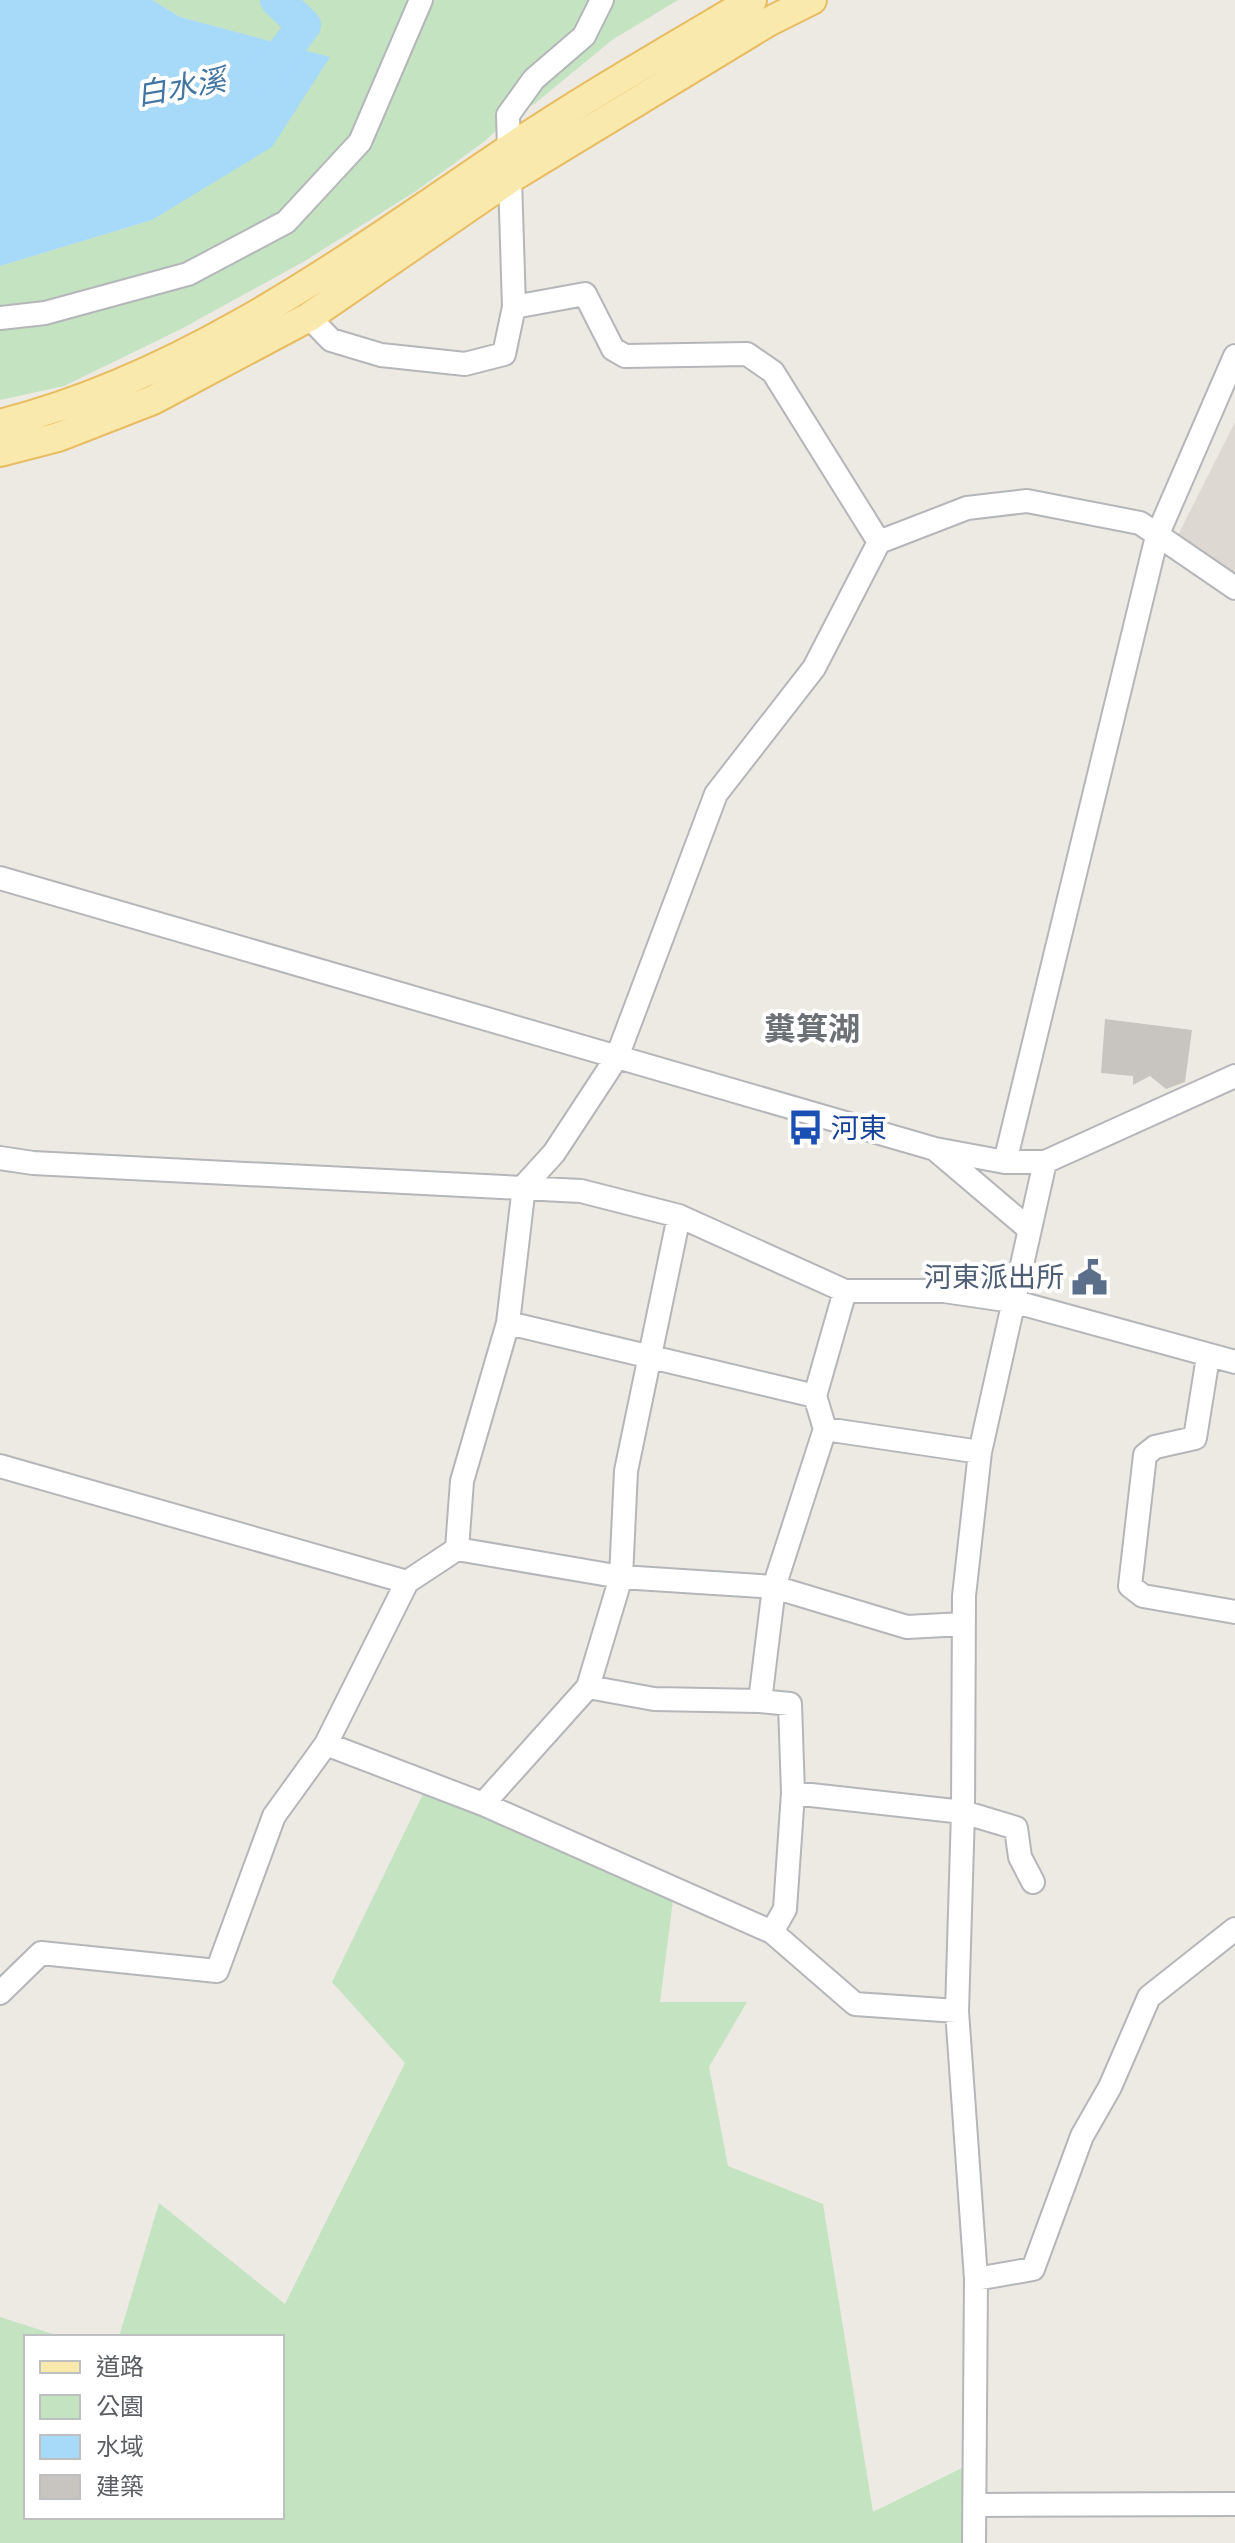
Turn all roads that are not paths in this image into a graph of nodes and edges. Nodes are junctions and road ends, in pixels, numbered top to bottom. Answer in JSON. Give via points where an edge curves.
{"nodes":[{"id":1,"x":421,"y":0,"type":"edge"},
{"id":2,"x":602,"y":0,"type":"edge"},
{"id":3,"x":752,"y":0,"type":"edge"},
{"id":4,"x":812,"y":0,"type":"edge"},
{"id":5,"x":509,"y":148,"type":"junction"},
{"id":6,"x":511,"y":178,"type":"junction"},
{"id":7,"x":514,"y":307,"type":"junction"},
{"id":8,"x":309,"y":317,"type":"junction"},
{"id":9,"x":0,"y":318,"type":"edge"},
{"id":10,"x":1235,"y":356,"type":"edge"},
{"id":11,"x":0,"y":424,"type":"edge"},
{"id":12,"x":0,"y":452,"type":"edge"},
{"id":13,"x":1157,"y":536,"type":"junction"},
{"id":14,"x":879,"y":542,"type":"junction"},
{"id":15,"x":1235,"y":588,"type":"edge"},
{"id":16,"x":0,"y":878,"type":"edge"},
{"id":17,"x":617,"y":1057,"type":"junction"},
{"id":18,"x":1235,"y":1076,"type":"edge"},
{"id":19,"x":935,"y":1149,"type":"junction"},
{"id":20,"x":0,"y":1158,"type":"edge"},
{"id":21,"x":1005,"y":1162,"type":"junction"},
{"id":22,"x":1045,"y":1162,"type":"junction"},
{"id":23,"x":524,"y":1186,"type":"junction"},
{"id":24,"x":679,"y":1216,"type":"junction"},
{"id":25,"x":1029,"y":1229,"type":"junction"},
{"id":26,"x":845,"y":1291,"type":"junction"},
{"id":27,"x":1012,"y":1301,"type":"junction"},
{"id":28,"x":508,"y":1323,"type":"junction"},
{"id":29,"x":1208,"y":1357,"type":"junction"},
{"id":30,"x":647,"y":1358,"type":"junction"},
{"id":31,"x":1235,"y":1362,"type":"edge"},
{"id":32,"x":815,"y":1396,"type":"junction"},
{"id":33,"x":825,"y":1429,"type":"junction"},
{"id":34,"x":980,"y":1452,"type":"junction"},
{"id":35,"x":0,"y":1466,"type":"edge"},
{"id":36,"x":457,"y":1549,"type":"junction"},
{"id":37,"x":621,"y":1577,"type":"junction"},
{"id":38,"x":407,"y":1582,"type":"junction"},
{"id":39,"x":774,"y":1587,"type":"junction"},
{"id":40,"x":1235,"y":1612,"type":"edge"},
{"id":41,"x":963,"y":1624,"type":"junction"},
{"id":42,"x":588,"y":1687,"type":"junction"},
{"id":43,"x":760,"y":1701,"type":"junction"},
{"id":44,"x":326,"y":1744,"type":"junction"},
{"id":45,"x":793,"y":1793,"type":"junction"},
{"id":46,"x":483,"y":1804,"type":"junction"},
{"id":47,"x":963,"y":1812,"type":"junction"},
{"id":48,"x":1033,"y":1882,"type":"dead end"},
{"id":49,"x":1235,"y":1929,"type":"edge"},
{"id":50,"x":772,"y":1932,"type":"junction"},
{"id":51,"x":0,"y":1993,"type":"edge"},
{"id":52,"x":957,"y":2011,"type":"junction"},
{"id":53,"x":976,"y":2279,"type":"junction"},
{"id":54,"x":1235,"y":2504,"type":"edge"},
{"id":55,"x":976,"y":2505,"type":"junction"},
{"id":56,"x":974,"y":2543,"type":"edge"}],
"edges":[{"from":1,"to":9,"type":"street","via":[[360,142],[286,222],[188,274],[45,313]]},
{"from":2,"to":5,"type":"street","via":[[584,36],[534,79],[508,115]]},
{"from":3,"to":5,"type":"main road"},
{"from":4,"to":6,"type":"main road"},
{"from":5,"to":6,"type":"street"},
{"from":5,"to":11,"type":"main road","via":[[291,296],[128,382]]},
{"from":6,"to":7,"type":"street"},
{"from":6,"to":8,"type":"main road"},
{"from":7,"to":8,"type":"street","via":[[504,354],[465,364],[381,355],[331,340]]},
{"from":7,"to":14,"type":"street","via":[[585,294],[613,349],[625,356],[747,354],[773,372]]},
{"from":8,"to":12,"type":"main road","via":[[153,400],[58,437]]},
{"from":10,"to":13,"type":"street"},
{"from":13,"to":14,"type":"street","via":[[1140,523],[1014,500],[967,508]]},
{"from":13,"to":15,"type":"street"},
{"from":13,"to":21,"type":"street"},
{"from":14,"to":17,"type":"street","via":[[814,668],[716,794]]},
{"from":16,"to":17,"type":"street"},
{"from":17,"to":19,"type":"street"},
{"from":17,"to":23,"type":"street","via":[[554,1153]]},
{"from":18,"to":22,"type":"street"},
{"from":19,"to":21,"type":"street"},
{"from":19,"to":25,"type":"street"},
{"from":20,"to":23,"type":"street"},
{"from":21,"to":22,"type":"street"},
{"from":22,"to":25,"type":"street"},
{"from":23,"to":24,"type":"street","via":[[581,1191]]},
{"from":23,"to":28,"type":"street"},
{"from":24,"to":26,"type":"street"},
{"from":24,"to":30,"type":"street"},
{"from":25,"to":27,"type":"street"},
{"from":26,"to":27,"type":"street","via":[[944,1291]]},
{"from":26,"to":32,"type":"street"},
{"from":27,"to":29,"type":"street"},
{"from":27,"to":34,"type":"street"},
{"from":28,"to":30,"type":"street"},
{"from":28,"to":36,"type":"street","via":[[462,1481]]},
{"from":29,"to":31,"type":"street"},
{"from":29,"to":40,"type":"street","via":[[1195,1438],[1155,1447],[1145,1455],[1130,1586],[1143,1596]]},
{"from":30,"to":32,"type":"street"},
{"from":30,"to":37,"type":"street","via":[[626,1471]]},
{"from":32,"to":33,"type":"street"},
{"from":33,"to":34,"type":"street"},
{"from":33,"to":39,"type":"street"},
{"from":34,"to":41,"type":"street"},
{"from":35,"to":38,"type":"street"},
{"from":36,"to":37,"type":"street"},
{"from":36,"to":38,"type":"street"},
{"from":37,"to":39,"type":"street"},
{"from":37,"to":42,"type":"street"},
{"from":38,"to":44,"type":"street"},
{"from":39,"to":41,"type":"street","via":[[907,1627]]},
{"from":39,"to":43,"type":"street"},
{"from":41,"to":47,"type":"street"},
{"from":42,"to":43,"type":"street","via":[[654,1699]]},
{"from":42,"to":46,"type":"street"},
{"from":43,"to":45,"type":"street","via":[[790,1704]]},
{"from":44,"to":46,"type":"street"},
{"from":44,"to":51,"type":"street","via":[[274,1816],[217,1971],[41,1953]]},
{"from":45,"to":47,"type":"street"},
{"from":45,"to":50,"type":"street","via":[[785,1909]]},
{"from":46,"to":50,"type":"street"},
{"from":47,"to":48,"type":"street","via":[[1016,1828],[1020,1857]]},
{"from":47,"to":52,"type":"street"},
{"from":49,"to":53,"type":"street","via":[[1149,1997],[1082,2136],[1033,2269]]},
{"from":50,"to":52,"type":"street","via":[[855,2004]]},
{"from":52,"to":53,"type":"street"},
{"from":53,"to":55,"type":"street"},
{"from":54,"to":55,"type":"street"},
{"from":55,"to":56,"type":"street"}]}
